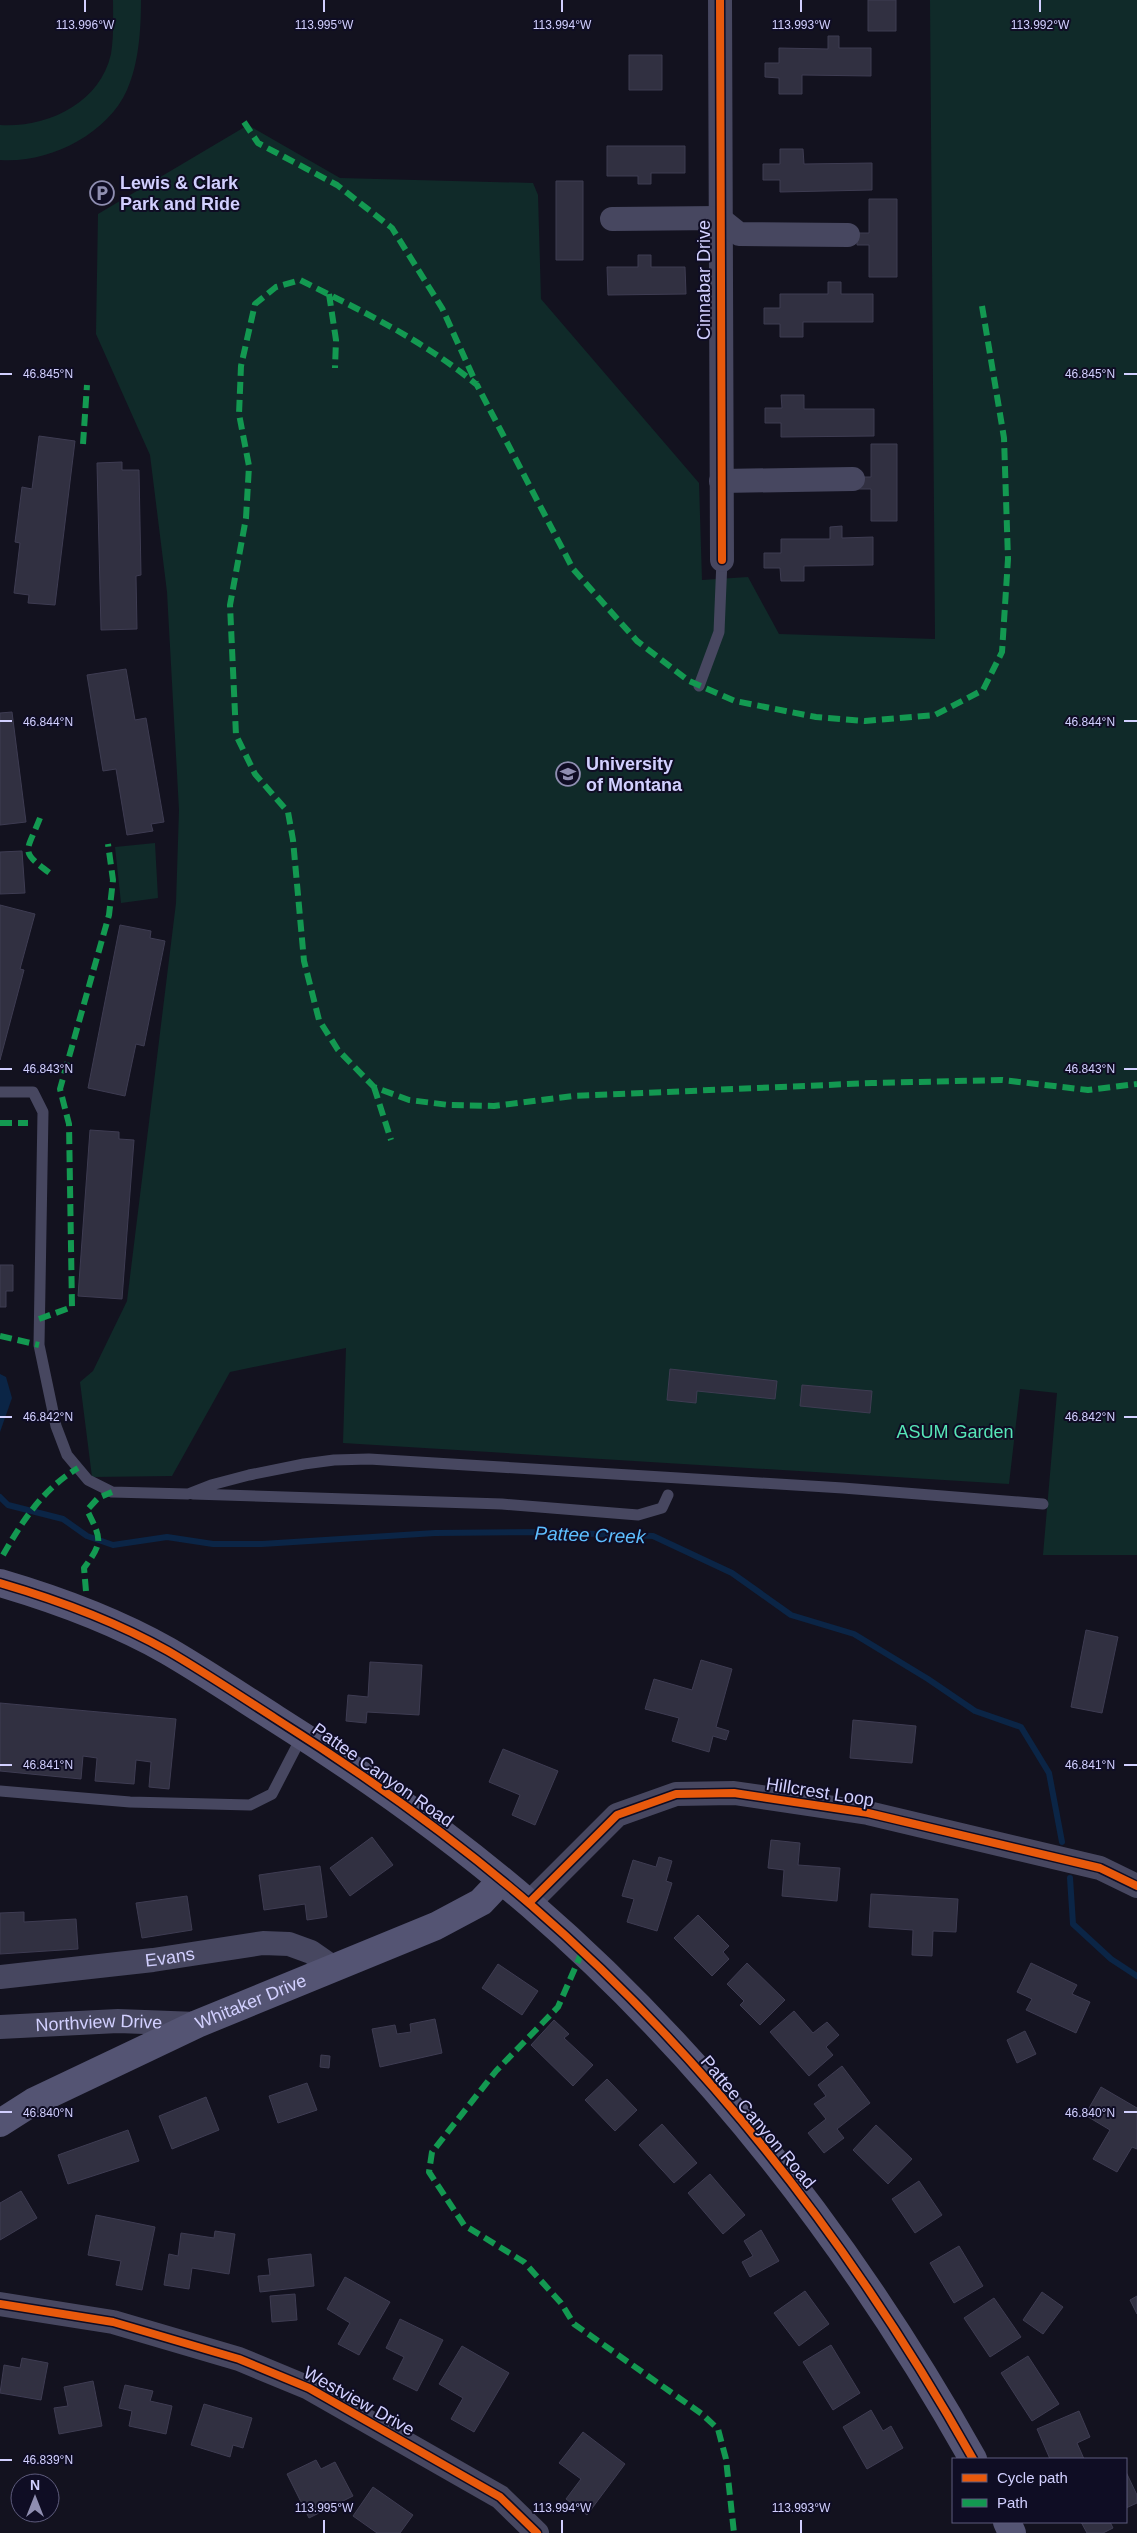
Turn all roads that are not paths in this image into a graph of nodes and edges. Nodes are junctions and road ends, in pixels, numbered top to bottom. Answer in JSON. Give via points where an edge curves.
{"nodes":[{"id":1,"x":720,"y":0,"type":"edge"},
{"id":2,"x":719,"y":218,"type":"junction"},
{"id":3,"x":612,"y":219,"type":"dead end"},
{"id":4,"x":848,"y":235,"type":"dead end"},
{"id":5,"x":853,"y":479,"type":"dead end"},
{"id":6,"x":721,"y":481,"type":"junction"},
{"id":7,"x":722,"y":560,"type":"joint"},
{"id":8,"x":699,"y":686,"type":"dead end"},
{"id":9,"x":0,"y":1092,"type":"edge"},
{"id":10,"x":188,"y":1494,"type":"junction"},
{"id":11,"x":668,"y":1495,"type":"dead end"},
{"id":12,"x":1043,"y":1504,"type":"dead end"},
{"id":13,"x":0,"y":1582,"type":"edge"},
{"id":14,"x":302,"y":1735,"type":"junction"},
{"id":15,"x":0,"y":1791,"type":"edge"},
{"id":16,"x":500,"y":1882,"type":"junction"},
{"id":17,"x":1137,"y":1886,"type":"edge"},
{"id":18,"x":529,"y":1903,"type":"junction"},
{"id":19,"x":334,"y":1968,"type":"junction"},
{"id":20,"x":0,"y":1977,"type":"edge"},
{"id":21,"x":197,"y":2024,"type":"junction"},
{"id":22,"x":0,"y":2027,"type":"edge"},
{"id":23,"x":0,"y":2123,"type":"edge"},
{"id":24,"x":0,"y":2304,"type":"edge"},
{"id":25,"x":972,"y":2458,"type":"edge"},
{"id":26,"x":537,"y":2533,"type":"edge"}],
"edges":[{"from":1,"to":2,"type":"street","name":"Cinnabar Drive"},
{"from":2,"to":3,"type":"street"},
{"from":2,"to":4,"type":"street","via":[[739,234]]},
{"from":2,"to":6,"type":"street","name":"Cinnabar Drive"},
{"from":5,"to":6,"type":"street"},
{"from":6,"to":7,"type":"street","name":"Cinnabar Drive"},
{"from":7,"to":8,"type":"lane","via":[[718,632]]},
{"from":9,"to":10,"type":"lane","via":[[33,1092],[43,1112],[39,1345],[56,1426],[68,1455],[88,1480],[104,1490]]},
{"from":10,"to":11,"type":"lane","via":[[502,1504],[638,1515],[662,1508]]},
{"from":10,"to":12,"type":"lane","via":[[239,1478],[304,1464],[368,1459],[843,1488]]},
{"from":13,"to":14,"type":"street","name":"Pattee Canyon Road","via":[[64,1602],[166,1650]]},
{"from":14,"to":15,"type":"lane","via":[[272,1794],[250,1804],[130,1802]]},
{"from":14,"to":16,"type":"street","name":"Pattee Canyon Road","via":[[416,1813]]},
{"from":16,"to":18,"type":"street","name":"Pattee Canyon Road"},
{"from":16,"to":19,"type":"street","name":"Whitaker Drive","via":[[481,1902],[465,1911]]},
{"from":17,"to":18,"type":"street","name":"Hillcrest Loop","via":[[1100,1868],[868,1813],[734,1793],[676,1794],[617,1815]]},
{"from":18,"to":25,"type":"street","name":"Pattee Canyon Road","via":[[659,2029],[726,2102],[778,2166],[884,2313]]},
{"from":19,"to":20,"type":"street","name":"Evans","via":[[310,1952],[289,1944],[263,1943],[153,1960]]},
{"from":19,"to":21,"type":"street","name":"Whitaker Drive"},
{"from":21,"to":22,"type":"street","name":"Northview Drive","via":[[118,2022]]},
{"from":21,"to":23,"type":"street","name":"Whitaker Drive","via":[[33,2102]]},
{"from":24,"to":26,"type":"street","name":"Westview Drive","via":[[114,2322],[239,2359],[309,2388],[500,2497]]}]}
